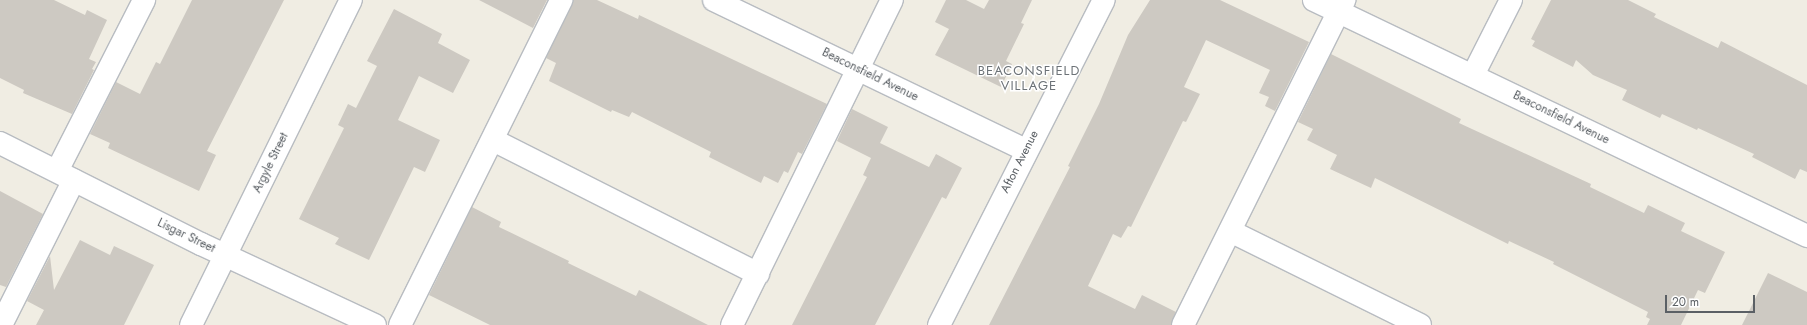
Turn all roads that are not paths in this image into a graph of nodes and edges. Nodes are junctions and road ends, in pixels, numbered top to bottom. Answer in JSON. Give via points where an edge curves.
{"nodes":[{"id":1,"x":144,"y":0,"type":"edge"},
{"id":2,"x":351,"y":0,"type":"edge"},
{"id":3,"x":561,"y":0,"type":"edge"},
{"id":4,"x":714,"y":0,"type":"edge"},
{"id":5,"x":892,"y":0,"type":"edge"},
{"id":6,"x":1104,"y":0,"type":"edge"},
{"id":7,"x":1314,"y":0,"type":"edge"},
{"id":8,"x":1510,"y":0,"type":"edge"},
{"id":9,"x":1341,"y":6,"type":"edge"},
{"id":10,"x":856,"y":69,"type":"junction"},
{"id":11,"x":1473,"y":75,"type":"junction"},
{"id":12,"x":493,"y":140,"type":"junction"},
{"id":13,"x":0,"y":143,"type":"edge"},
{"id":14,"x":1026,"y":150,"type":"junction"},
{"id":15,"x":65,"y":175,"type":"junction"},
{"id":16,"x":1230,"y":231,"type":"junction"},
{"id":17,"x":1807,"y":236,"type":"edge"},
{"id":18,"x":226,"y":256,"type":"junction"},
{"id":19,"x":758,"y":274,"type":"junction"},
{"id":20,"x":1,"y":325,"type":"edge"},
{"id":21,"x":191,"y":325,"type":"edge"},
{"id":22,"x":375,"y":325,"type":"edge"},
{"id":23,"x":400,"y":325,"type":"edge"},
{"id":24,"x":732,"y":325,"type":"edge"},
{"id":25,"x":939,"y":325,"type":"edge"},
{"id":26,"x":1183,"y":325,"type":"edge"},
{"id":27,"x":1420,"y":325,"type":"edge"}],
"edges":[{"from":1,"to":15,"type":"street"},
{"from":2,"to":18,"type":"street","name":"Argyle Street"},
{"from":3,"to":12,"type":"street"},
{"from":4,"to":10,"type":"street","name":"Beaconsfield Avenue"},
{"from":5,"to":10,"type":"street"},
{"from":6,"to":14,"type":"street","name":"Afton Avenue"},
{"from":7,"to":9,"type":"street","name":"Beaconsfield Avenue"},
{"from":8,"to":11,"type":"street"},
{"from":9,"to":11,"type":"street","name":"Beaconsfield Avenue"},
{"from":9,"to":16,"type":"street"},
{"from":10,"to":14,"type":"street","name":"Beaconsfield Avenue"},
{"from":10,"to":19,"type":"street"},
{"from":11,"to":17,"type":"street","name":"Beaconsfield Avenue"},
{"from":12,"to":19,"type":"street"},
{"from":12,"to":23,"type":"street"},
{"from":13,"to":15,"type":"street","name":"Lisgar Street"},
{"from":14,"to":25,"type":"street","name":"Afton Avenue"},
{"from":15,"to":18,"type":"street","name":"Lisgar Street"},
{"from":15,"to":20,"type":"street"},
{"from":16,"to":26,"type":"street"},
{"from":16,"to":27,"type":"street"},
{"from":18,"to":21,"type":"street","name":"Argyle Street"},
{"from":18,"to":22,"type":"street","name":"Lisgar Street"},
{"from":19,"to":24,"type":"street"}]}
